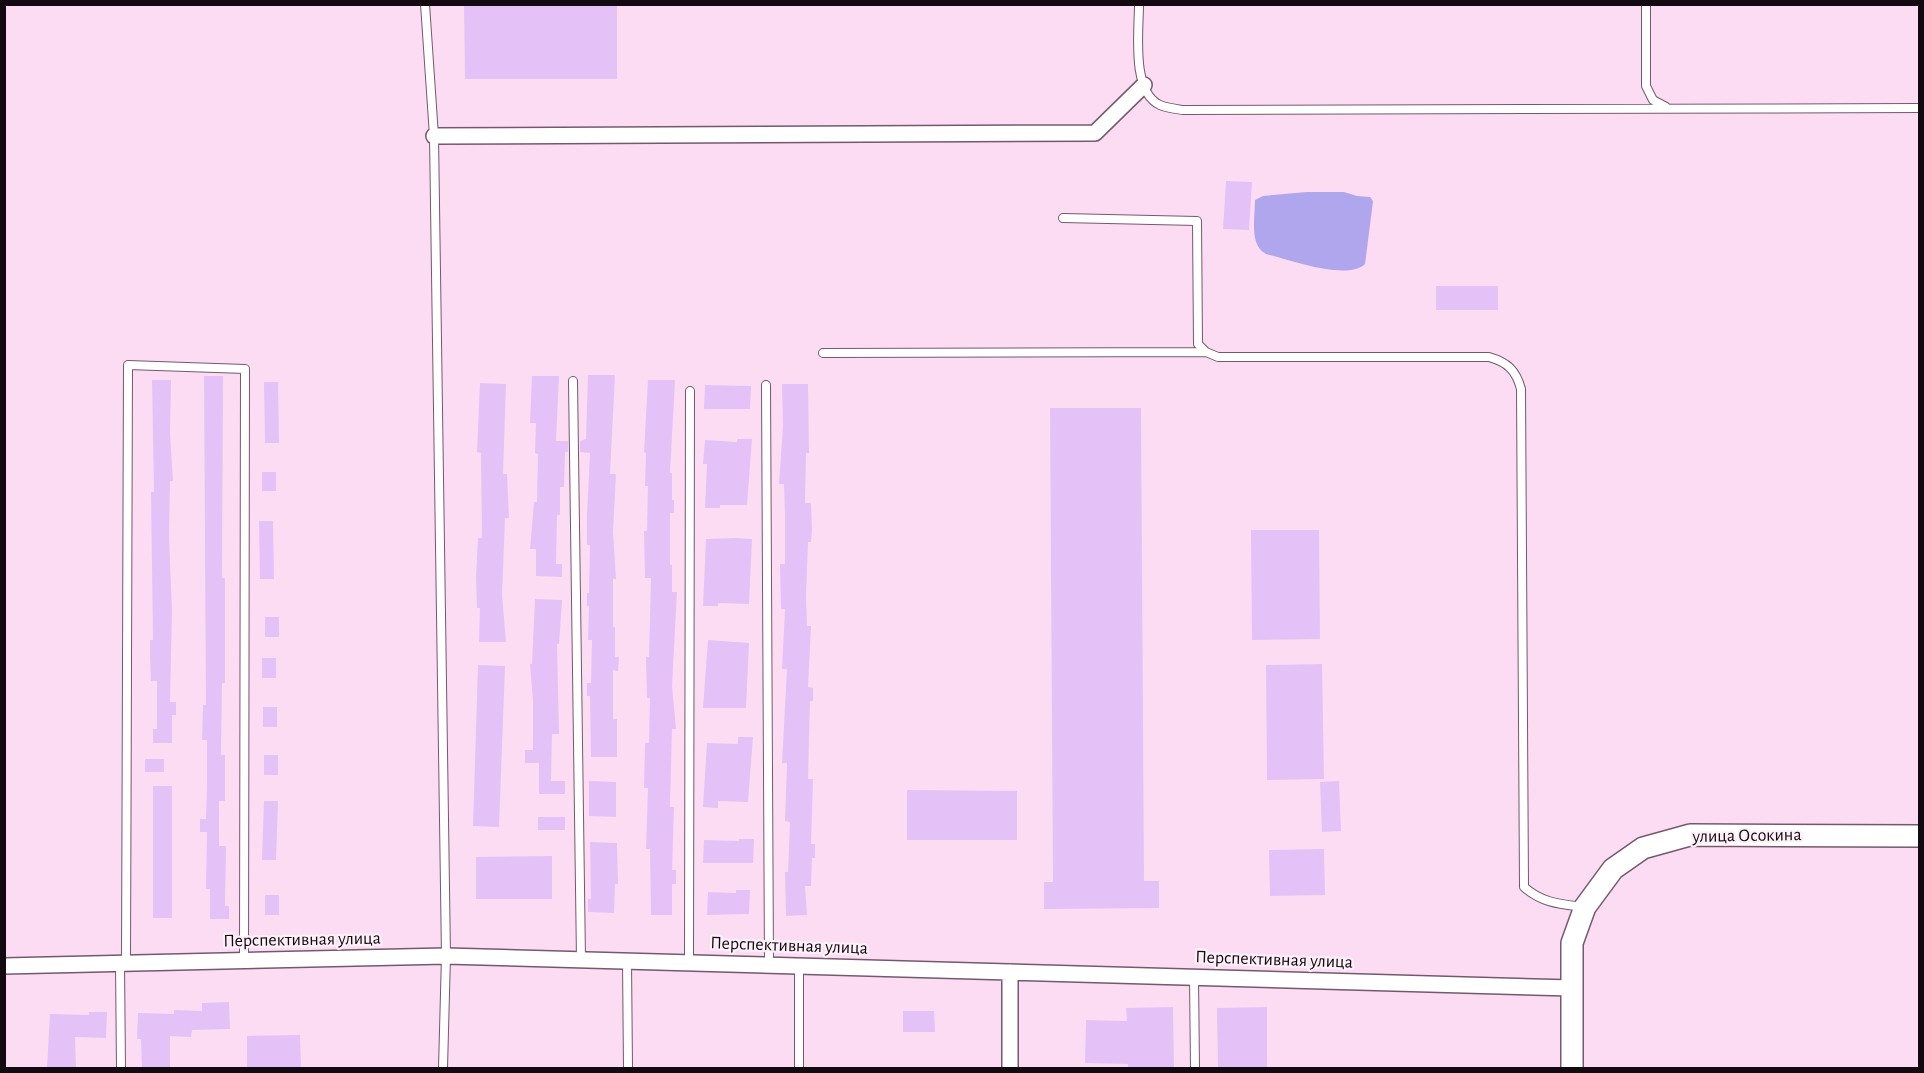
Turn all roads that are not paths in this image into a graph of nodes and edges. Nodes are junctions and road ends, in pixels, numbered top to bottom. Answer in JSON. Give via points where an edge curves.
{"nodes":[{"id":1,"x":425,"y":4,"type":"edge"},
{"id":2,"x":1139,"y":4,"type":"edge"},
{"id":3,"x":1646,"y":4,"type":"edge"},
{"id":4,"x":1144,"y":85,"type":"junction"},
{"id":5,"x":1920,"y":108,"type":"edge"},
{"id":6,"x":1669,"y":109,"type":"junction"},
{"id":7,"x":434,"y":136,"type":"junction"},
{"id":8,"x":1063,"y":218,"type":"dead end"},
{"id":9,"x":823,"y":352,"type":"dead end"},
{"id":10,"x":1206,"y":352,"type":"junction"},
{"id":11,"x":573,"y":381,"type":"dead end"},
{"id":12,"x":766,"y":385,"type":"dead end"},
{"id":13,"x":690,"y":391,"type":"dead end"},
{"id":14,"x":1920,"y":836,"type":"edge"},
{"id":15,"x":1585,"y":907,"type":"junction"},
{"id":16,"x":446,"y":956,"type":"junction"},
{"id":17,"x":580,"y":960,"type":"junction"},
{"id":18,"x":243,"y":961,"type":"junction"},
{"id":19,"x":627,"y":961,"type":"junction"},
{"id":20,"x":123,"y":963,"type":"junction"},
{"id":21,"x":690,"y":963,"type":"junction"},
{"id":22,"x":769,"y":965,"type":"junction"},
{"id":23,"x":4,"y":966,"type":"edge"},
{"id":24,"x":799,"y":966,"type":"junction"},
{"id":25,"x":1010,"y":972,"type":"junction"},
{"id":26,"x":1194,"y":977,"type":"junction"},
{"id":27,"x":1572,"y":988,"type":"junction"},
{"id":28,"x":121,"y":1068,"type":"edge"},
{"id":29,"x":444,"y":1068,"type":"edge"},
{"id":30,"x":628,"y":1068,"type":"edge"},
{"id":31,"x":799,"y":1068,"type":"edge"},
{"id":32,"x":1010,"y":1068,"type":"edge"},
{"id":33,"x":1195,"y":1068,"type":"edge"},
{"id":34,"x":1572,"y":1068,"type":"edge"}],
"edges":[{"from":1,"to":7,"type":"lane"},
{"from":2,"to":4,"type":"lane","via":[[1139,68]]},
{"from":3,"to":6,"type":"lane","via":[[1646,86],[1653,100]]},
{"from":4,"to":6,"type":"lane","via":[[1147,94],[1160,105],[1183,110]]},
{"from":4,"to":7,"type":"street","via":[[1095,133]]},
{"from":5,"to":6,"type":"lane"},
{"from":7,"to":16,"type":"lane"},
{"from":8,"to":10,"type":"lane","via":[[1197,221],[1198,344]]},
{"from":9,"to":10,"type":"lane"},
{"from":10,"to":15,"type":"lane","via":[[1218,357],[1489,357],[1502,361],[1514,372],[1521,389],[1524,887],[1551,903]]},
{"from":11,"to":17,"type":"lane"},
{"from":12,"to":22,"type":"lane"},
{"from":13,"to":21,"type":"lane"},
{"from":14,"to":15,"type":"main road","name":"улица Осокина","via":[[1690,835],[1643,848],[1613,869]]},
{"from":15,"to":27,"type":"main road","name":"улица Осокина","via":[[1572,943]]},
{"from":16,"to":17,"type":"street","name":"Перспективная улица"},
{"from":16,"to":18,"type":"street","name":"Перспективная улица"},
{"from":16,"to":29,"type":"lane"},
{"from":17,"to":19,"type":"street","name":"Перспективная улица"},
{"from":18,"to":20,"type":"street","name":"Перспективная улица"},
{"from":18,"to":20,"type":"lane","via":[[244,369],[128,365]]},
{"from":19,"to":21,"type":"street","name":"Перспективная улица"},
{"from":19,"to":30,"type":"lane"},
{"from":20,"to":23,"type":"street","name":"Перспективная улица"},
{"from":20,"to":28,"type":"lane"},
{"from":21,"to":22,"type":"street","name":"Перспективная улица"},
{"from":22,"to":24,"type":"street","name":"Перспективная улица"},
{"from":24,"to":25,"type":"street","name":"Перспективная улица"},
{"from":24,"to":31,"type":"lane"},
{"from":25,"to":26,"type":"street","name":"Перспективная улица"},
{"from":25,"to":32,"type":"street"},
{"from":26,"to":27,"type":"street","name":"Перспективная улица"},
{"from":26,"to":33,"type":"lane"},
{"from":27,"to":34,"type":"main road","name":"улица Осокина"}]}
